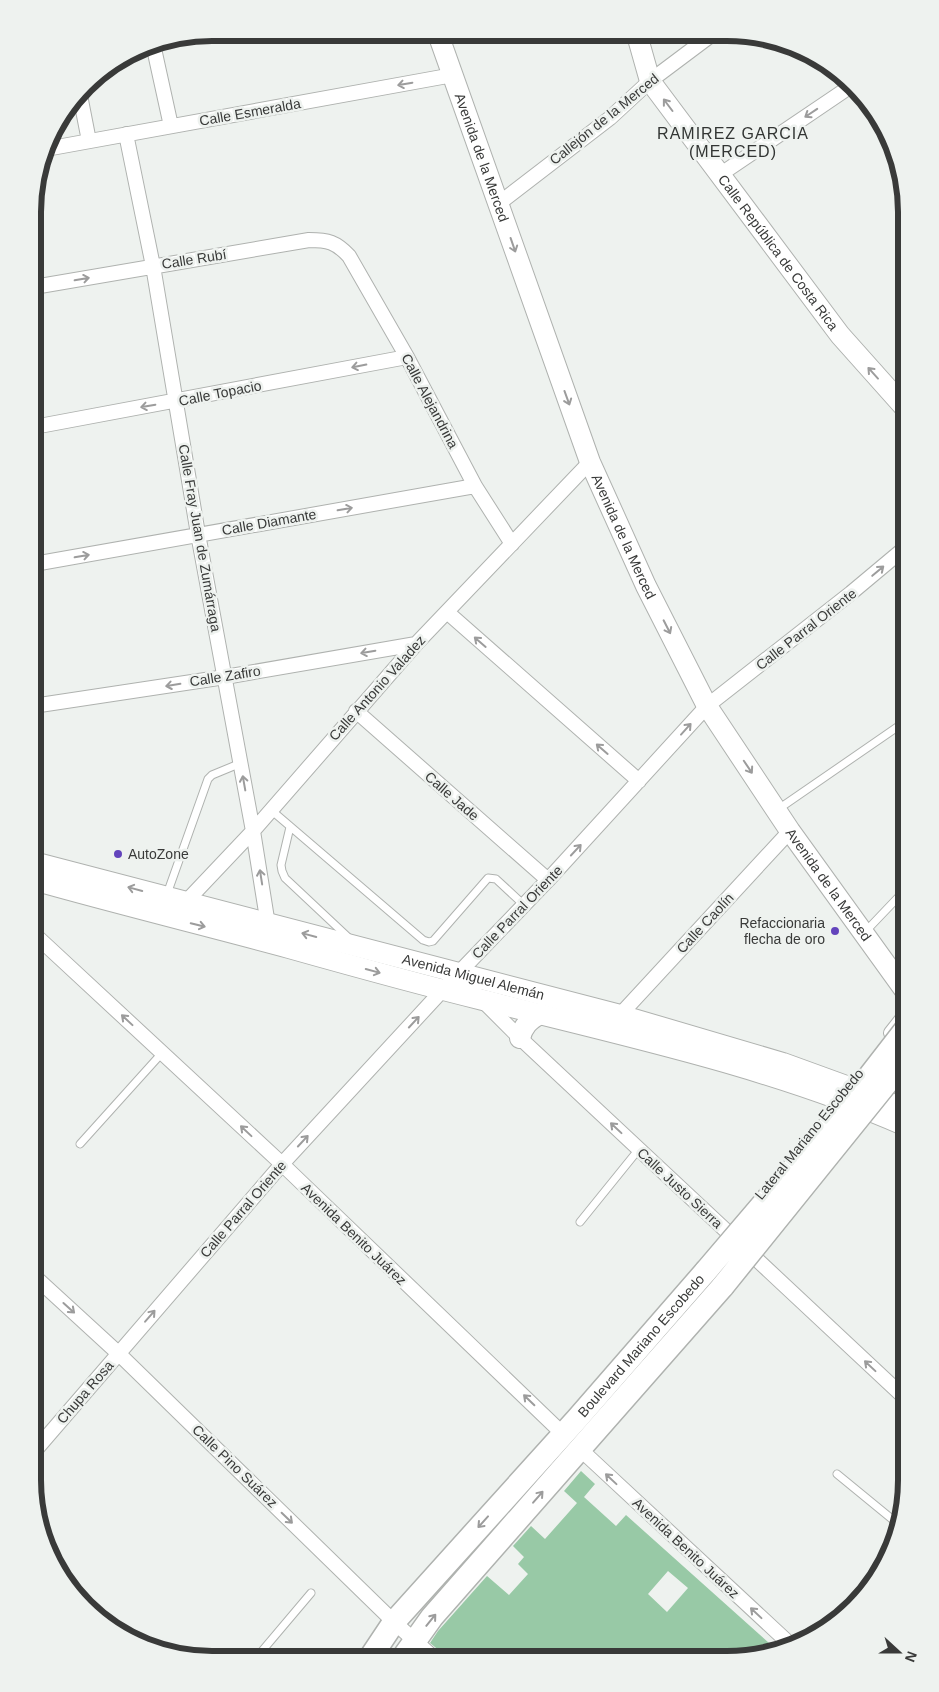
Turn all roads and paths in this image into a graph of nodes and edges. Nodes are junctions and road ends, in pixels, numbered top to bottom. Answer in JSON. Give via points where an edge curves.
{"nodes":[{"id":1,"x":640,"y":41,"type":"edge"},
{"id":2,"x":703,"y":41,"type":"edge"},
{"id":3,"x":441,"y":42,"type":"edge"},
{"id":4,"x":155,"y":51,"type":"edge"},
{"id":5,"x":453,"y":75,"type":"junction"},
{"id":6,"x":650,"y":81,"type":"junction"},
{"id":7,"x":845,"y":90,"type":"edge"},
{"id":8,"x":82,"y":103,"type":"edge"},
{"id":9,"x":171,"y":126,"type":"junction"},
{"id":10,"x":126,"y":134,"type":"junction"},
{"id":11,"x":89,"y":141,"type":"junction"},
{"id":12,"x":54,"y":148,"type":"edge"},
{"id":13,"x":721,"y":174,"type":"junction"},
{"id":14,"x":498,"y":204,"type":"junction"},
{"id":15,"x":349,"y":256,"type":"joint"},
{"id":16,"x":152,"y":266,"type":"junction"},
{"id":17,"x":41,"y":287,"type":"edge"},
{"id":18,"x":407,"y":357,"type":"junction"},
{"id":19,"x":898,"y":400,"type":"edge"},
{"id":20,"x":176,"y":401,"type":"junction"},
{"id":21,"x":41,"y":426,"type":"edge"},
{"id":22,"x":590,"y":462,"type":"junction"},
{"id":23,"x":475,"y":486,"type":"junction"},
{"id":24,"x":198,"y":534,"type":"junction"},
{"id":25,"x":512,"y":544,"type":"junction"},
{"id":26,"x":898,"y":553,"type":"edge"},
{"id":27,"x":41,"y":563,"type":"edge"},
{"id":28,"x":446,"y":612,"type":"junction"},
{"id":29,"x":416,"y":644,"type":"junction"},
{"id":30,"x":225,"y":677,"type":"junction"},
{"id":31,"x":41,"y":705,"type":"edge"},
{"id":32,"x":707,"y":706,"type":"junction"},
{"id":33,"x":356,"y":711,"type":"junction"},
{"id":34,"x":898,"y":727,"type":"edge"},
{"id":35,"x":241,"y":763,"type":"junction"},
{"id":36,"x":638,"y":782,"type":"junction"},
{"id":37,"x":271,"y":810,"type":"junction"},
{"id":38,"x":777,"y":810,"type":"junction"},
{"id":39,"x":290,"y":827,"type":"junction"},
{"id":40,"x":253,"y":831,"type":"junction"},
{"id":41,"x":790,"y":831,"type":"junction"},
{"id":42,"x":41,"y":864,"type":"edge"},
{"id":43,"x":548,"y":880,"type":"junction"},
{"id":44,"x":41,"y":882,"type":"edge"},
{"id":45,"x":165,"y":898,"type":"junction"},
{"id":46,"x":897,"y":898,"type":"edge"},
{"id":47,"x":186,"y":903,"type":"junction"},
{"id":48,"x":524,"y":905,"type":"junction"},
{"id":49,"x":169,"y":918,"type":"junction"},
{"id":50,"x":269,"y":934,"type":"junction"},
{"id":51,"x":863,"y":934,"type":"junction"},
{"id":52,"x":41,"y":940,"type":"edge"},
{"id":53,"x":359,"y":948,"type":"junction"},
{"id":54,"x":897,"y":980,"type":"edge"},
{"id":55,"x":465,"y":988,"type":"junction"},
{"id":56,"x":540,"y":1014,"type":"junction"},
{"id":57,"x":620,"y":1020,"type":"junction"},
{"id":58,"x":897,"y":1025,"type":"edge"},
{"id":59,"x":520,"y":1038,"type":"junction"},
{"id":60,"x":897,"y":1040,"type":"edge"},
{"id":61,"x":162,"y":1053,"type":"junction"},
{"id":62,"x":897,"y":1070,"type":"edge"},
{"id":63,"x":897,"y":1080,"type":"edge"},
{"id":64,"x":842,"y":1093,"type":"junction"},
{"id":65,"x":878,"y":1105,"type":"junction"},
{"id":66,"x":897,"y":1109,"type":"edge"},
{"id":67,"x":897,"y":1115,"type":"edge"},
{"id":68,"x":897,"y":1119,"type":"edge"},
{"id":69,"x":80,"y":1144,"type":"dead end"},
{"id":70,"x":639,"y":1149,"type":"junction"},
{"id":71,"x":282,"y":1164,"type":"junction"},
{"id":72,"x":580,"y":1222,"type":"dead end"},
{"id":73,"x":728,"y":1233,"type":"junction"},
{"id":74,"x":754,"y":1258,"type":"junction"},
{"id":75,"x":709,"y":1262,"type":"junction"},
{"id":76,"x":41,"y":1282,"type":"edge"},
{"id":77,"x":730,"y":1283,"type":"junction"},
{"id":78,"x":118,"y":1353,"type":"junction"},
{"id":79,"x":897,"y":1391,"type":"edge"},
{"id":80,"x":563,"y":1434,"type":"junction"},
{"id":81,"x":586,"y":1441,"type":"junction"},
{"id":82,"x":41,"y":1443,"type":"edge"},
{"id":83,"x":837,"y":1474,"type":"dead end"},
{"id":84,"x":893,"y":1520,"type":"edge"},
{"id":85,"x":310,"y":1593,"type":"dead end"},
{"id":86,"x":394,"y":1622,"type":"junction"},
{"id":87,"x":415,"y":1640,"type":"junction"},
{"id":88,"x":786,"y":1640,"type":"edge"},
{"id":89,"x":262,"y":1651,"type":"edge"},
{"id":90,"x":375,"y":1651,"type":"edge"},
{"id":91,"x":407,"y":1651,"type":"edge"},
{"id":92,"x":427,"y":1651,"type":"edge"}],
"edges":[{"from":1,"to":6,"type":"main road","name":"Calle República de Costa Rica"},
{"from":2,"to":6,"type":"street","name":"Callejón de la Merced"},
{"from":3,"to":5,"type":"main road","name":"Avenida de la Merced"},
{"from":4,"to":9,"type":"street"},
{"from":5,"to":9,"type":"street","name":"Calle Esmeralda","one_way":true},
{"from":5,"to":14,"type":"main road","name":"Avenida de la Merced"},
{"from":13,"to":6,"type":"main road","name":"Calle República de Costa Rica","one_way":true},
{"from":6,"to":14,"type":"street","name":"Callejón de la Merced","via":[[610,118]]},
{"from":7,"to":13,"type":"street","one_way":true},
{"from":8,"to":11,"type":"street"},
{"from":9,"to":10,"type":"street","name":"Calle Esmeralda"},
{"from":10,"to":11,"type":"street","name":"Calle Esmeralda"},
{"from":10,"to":16,"type":"street","name":"Calle Fray Juan de Zumárraga"},
{"from":11,"to":12,"type":"street","name":"Calle Esmeralda"},
{"from":19,"to":13,"type":"main road","name":"Calle República de Costa Rica","one_way":true,"via":[[840,335]]},
{"from":14,"to":22,"type":"main road","name":"Avenida de la Merced","one_way":true},
{"from":15,"to":16,"type":"street","name":"Calle Rubí","via":[[341,246],[332,242],[309,240]]},
{"from":15,"to":18,"type":"street","name":"Calle Alejandrina"},
{"from":17,"to":16,"type":"street","name":"Calle Rubí","one_way":true},
{"from":16,"to":20,"type":"street","name":"Calle Fray Juan de Zumárraga"},
{"from":18,"to":20,"type":"street","name":"Calle Topacio","one_way":true},
{"from":18,"to":23,"type":"street","name":"Calle Alejandrina"},
{"from":20,"to":21,"type":"street","name":"Calle Topacio","one_way":true},
{"from":20,"to":24,"type":"street","name":"Calle Fray Juan de Zumárraga"},
{"from":22,"to":25,"type":"street","name":"Calle Antonio Valadez"},
{"from":22,"to":32,"type":"main road","name":"Avenida de la Merced","one_way":true,"via":[[646,586]]},
{"from":24,"to":23,"type":"street","name":"Calle Diamante","one_way":true},
{"from":23,"to":25,"type":"street","name":"Calle Alejandrina"},
{"from":27,"to":24,"type":"street","name":"Calle Diamante","one_way":true},
{"from":24,"to":30,"type":"street","name":"Calle Fray Juan de Zumárraga"},
{"from":25,"to":28,"type":"street","name":"Calle Antonio Valadez"},
{"from":32,"to":26,"type":"street","name":"Calle Parral Oriente","one_way":true,"via":[[852,594]]},
{"from":28,"to":29,"type":"street","name":"Calle Antonio Valadez"},
{"from":36,"to":28,"type":"street","one_way":true},
{"from":29,"to":30,"type":"street","name":"Calle Zafiro","one_way":true},
{"from":29,"to":33,"type":"street","name":"Calle Antonio Valadez"},
{"from":30,"to":31,"type":"street","name":"Calle Zafiro","one_way":true},
{"from":30,"to":35,"type":"street","name":"Calle Fray Juan de Zumárraga"},
{"from":36,"to":32,"type":"street","name":"Calle Parral Oriente","one_way":true},
{"from":32,"to":38,"type":"main road","name":"Avenida de la Merced","one_way":true},
{"from":33,"to":37,"type":"street","name":"Calle Antonio Valadez"},
{"from":33,"to":43,"type":"street","name":"Calle Jade"},
{"from":34,"to":38,"type":"lane"},
{"from":40,"to":35,"type":"street","name":"Calle Fray Juan de Zumárraga","one_way":true},
{"from":35,"to":45,"type":"lane","via":[[208,779]]},
{"from":43,"to":36,"type":"street","name":"Calle Parral Oriente","one_way":true},
{"from":37,"to":39,"type":"lane"},
{"from":37,"to":40,"type":"street","name":"Calle Antonio Valadez"},
{"from":38,"to":41,"type":"main road","name":"Avenida de la Merced"},
{"from":39,"to":48,"type":"lane","via":[[429,942],[488,878],[496,879]]},
{"from":39,"to":53,"type":"lane","via":[[281,865],[285,878]]},
{"from":40,"to":47,"type":"street","name":"Calle Antonio Valadez"},
{"from":50,"to":40,"type":"street","name":"Calle Fray Juan de Zumárraga","one_way":true},
{"from":41,"to":51,"type":"main road","name":"Avenida de la Merced"},
{"from":41,"to":57,"type":"street","name":"Calle Caolín"},
{"from":45,"to":42,"type":"main road","name":"Avenida Miguel Alemán","one_way":true},
{"from":43,"to":48,"type":"street","name":"Calle Parral Oriente"},
{"from":44,"to":49,"type":"main road","name":"Avenida Miguel Alemán"},
{"from":45,"to":47,"type":"main road","name":"Avenida Miguel Alemán"},
{"from":46,"to":51,"type":"lane"},
{"from":47,"to":49,"type":"street","name":"Calle Antonio Valadez"},
{"from":47,"to":50,"type":"main road","name":"Avenida Miguel Alemán"},
{"from":48,"to":55,"type":"street","name":"Calle Parral Oriente"},
{"from":49,"to":50,"type":"main road","name":"Avenida Miguel Alemán","one_way":true},
{"from":53,"to":50,"type":"main road","name":"Avenida Miguel Alemán","one_way":true},
{"from":50,"to":55,"type":"main road","name":"Avenida Miguel Alemán","one_way":true},
{"from":51,"to":54,"type":"main road","name":"Avenida de la Merced"},
{"from":61,"to":52,"type":"street","name":"Avenida Benito Juárez","one_way":true},
{"from":53,"to":55,"type":"main road","name":"Avenida Miguel Alemán"},
{"from":55,"to":56,"type":"main road","name":"Avenida Miguel Alemán"},
{"from":55,"to":57,"type":"main road","name":"Avenida Miguel Alemán"},
{"from":55,"to":59,"type":"street","name":"Calle Justo Sierra"},
{"from":71,"to":55,"type":"street","name":"Calle Parral Oriente","one_way":true},
{"from":56,"to":59,"type":"main road","via":[[527,1023]]},
{"from":56,"to":64,"type":"main road","name":"Avenida Miguel Alemán","via":[[804,1086]]},
{"from":57,"to":64,"type":"main road","name":"Avenida Miguel Alemán","via":[[783,1063]]},
{"from":58,"to":64,"type":"street","name":"Lateral Mariano Escobedo"},
{"from":70,"to":59,"type":"street","name":"Calle Justo Sierra","one_way":true},
{"from":60,"to":75,"type":"main road","name":"Boulevard Mariano Escobedo","bridge":true,"via":[[844,1109]]},
{"from":61,"to":69,"type":"lane"},
{"from":71,"to":61,"type":"street","name":"Avenida Benito Juárez","one_way":true},
{"from":62,"to":77,"type":"main road","name":"Boulevard Mariano Escobedo","bridge":true},
{"from":63,"to":65,"type":"street"},
{"from":64,"to":65,"type":"main road","name":"Avenida Miguel Alemán"},
{"from":64,"to":73,"type":"street","name":"Lateral Mariano Escobedo"},
{"from":65,"to":66,"type":"main road","name":"Avenida Miguel Alemán"},
{"from":65,"to":67,"type":"lane"},
{"from":65,"to":68,"type":"main road","name":"Avenida Miguel Alemán"},
{"from":65,"to":74,"type":"street"},
{"from":70,"to":72,"type":"lane"},
{"from":70,"to":73,"type":"street","name":"Calle Justo Sierra"},
{"from":78,"to":71,"type":"street","name":"Calle Parral Oriente","one_way":true},
{"from":80,"to":71,"type":"street","name":"Avenida Benito Juárez","one_way":true},
{"from":73,"to":74,"type":"street","name":"Calle Justo Sierra"},
{"from":73,"to":75,"type":"street","name":"Lateral Mariano Escobedo"},
{"from":74,"to":77,"type":"street"},
{"from":79,"to":74,"type":"street","name":"Calle Justo Sierra","one_way":true},
{"from":75,"to":77,"type":"street","via":[[722,1256],[731,1261],[737,1272]]},
{"from":75,"to":80,"type":"main road","name":"Boulevard Mariano Escobedo"},
{"from":76,"to":78,"type":"street","name":"Calle Pino Suárez","one_way":true},
{"from":77,"to":81,"type":"main road","name":"Boulevard Mariano Escobedo"},
{"from":78,"to":82,"type":"street","name":"Chupa Rosa"},
{"from":78,"to":86,"type":"street","name":"Calle Pino Suárez","one_way":true},
{"from":80,"to":86,"type":"main road","name":"Boulevard Mariano Escobedo","one_way":true},
{"from":87,"to":81,"type":"main road","name":"Boulevard Mariano Escobedo","one_way":true},
{"from":88,"to":81,"type":"street","name":"Avenida Benito Juárez","one_way":true},
{"from":83,"to":84,"type":"lane"},
{"from":85,"to":89,"type":"lane"},
{"from":86,"to":87,"type":"street","name":"Calle Pino Suárez"},
{"from":86,"to":90,"type":"main road","name":"Boulevard Mariano Escobedo"},
{"from":87,"to":91,"type":"main road","name":"Boulevard Mariano Escobedo"},
{"from":87,"to":92,"type":"street","name":"Calle Pino Suárez"}]}
